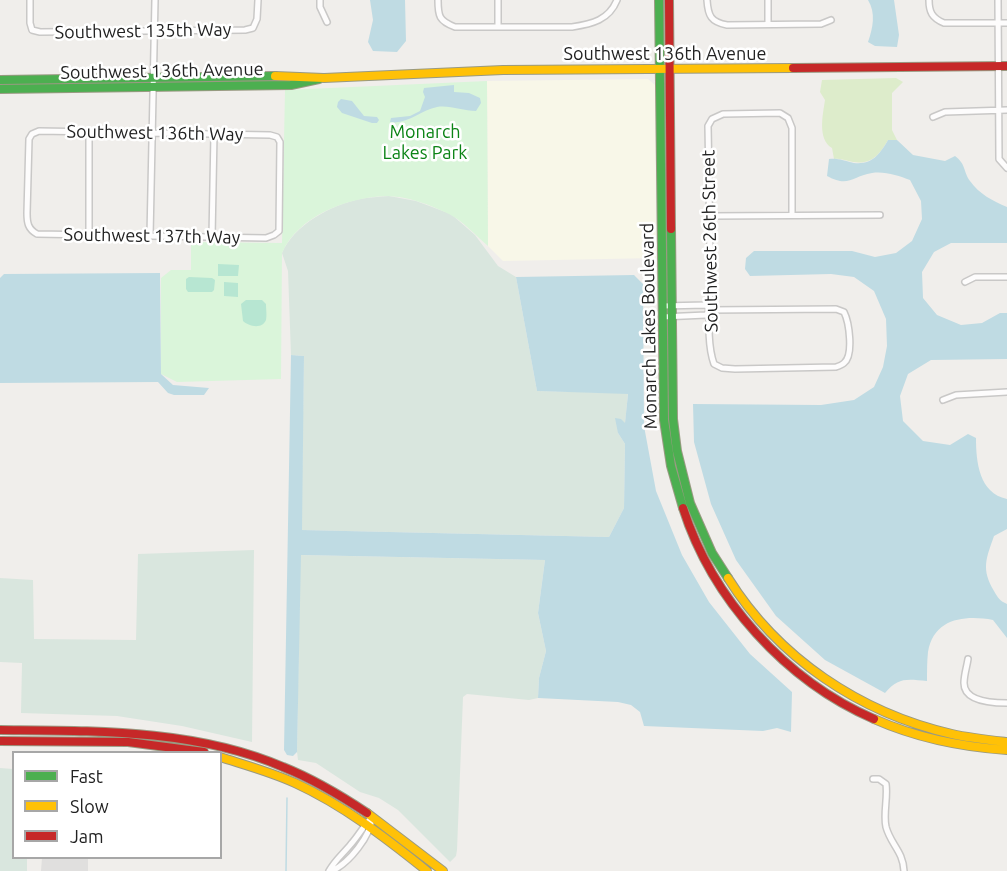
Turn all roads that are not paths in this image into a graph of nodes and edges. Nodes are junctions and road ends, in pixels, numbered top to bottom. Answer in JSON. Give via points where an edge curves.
{"nodes":[{"id":1,"x":30,"y":0,"type":"edge"},
{"id":2,"x":155,"y":0,"type":"edge"},
{"id":3,"x":258,"y":0,"type":"edge"},
{"id":4,"x":320,"y":0,"type":"edge"},
{"id":5,"x":438,"y":0,"type":"edge"},
{"id":6,"x":498,"y":0,"type":"edge"},
{"id":7,"x":617,"y":0,"type":"edge"},
{"id":8,"x":659,"y":0,"type":"edge"},
{"id":9,"x":669,"y":0,"type":"edge"},
{"id":10,"x":707,"y":0,"type":"edge"},
{"id":11,"x":768,"y":0,"type":"edge"},
{"id":12,"x":929,"y":0,"type":"edge"},
{"id":13,"x":998,"y":0,"type":"edge"},
{"id":14,"x":831,"y":20,"type":"dead end"},
{"id":15,"x":327,"y":22,"type":"dead end"},
{"id":16,"x":999,"y":23,"type":"junction"},
{"id":17,"x":1007,"y":23,"type":"edge"},
{"id":18,"x":768,"y":24,"type":"junction"},
{"id":19,"x":498,"y":26,"type":"junction"},
{"id":20,"x":153,"y":31,"type":"junction"},
{"id":21,"x":1002,"y":66,"type":"edge"},
{"id":22,"x":660,"y":69,"type":"junction"},
{"id":23,"x":669,"y":69,"type":"junction"},
{"id":24,"x":0,"y":80,"type":"edge"},
{"id":25,"x":153,"y":81,"type":"junction"},
{"id":26,"x":0,"y":89,"type":"edge"},
{"id":27,"x":999,"y":110,"type":"junction"},
{"id":28,"x":1007,"y":110,"type":"edge"},
{"id":29,"x":933,"y":117,"type":"dead end"},
{"id":30,"x":89,"y":132,"type":"junction"},
{"id":31,"x":152,"y":133,"type":"junction"},
{"id":32,"x":214,"y":134,"type":"junction"},
{"id":33,"x":1005,"y":167,"type":"edge"},
{"id":34,"x":792,"y":215,"type":"junction"},
{"id":35,"x":880,"y":215,"type":"dead end"},
{"id":36,"x":710,"y":216,"type":"junction"},
{"id":37,"x":31,"y":231,"type":"joint"},
{"id":38,"x":89,"y":235,"type":"junction"},
{"id":39,"x":274,"y":235,"type":"joint"},
{"id":40,"x":150,"y":236,"type":"junction"},
{"id":41,"x":212,"y":237,"type":"junction"},
{"id":42,"x":1007,"y":277,"type":"edge"},
{"id":43,"x":965,"y":282,"type":"dead end"},
{"id":44,"x":698,"y":305,"type":"junction"},
{"id":45,"x":662,"y":306,"type":"junction"},
{"id":46,"x":672,"y":306,"type":"junction"},
{"id":47,"x":710,"y":310,"type":"junction"},
{"id":48,"x":698,"y":315,"type":"junction"},
{"id":49,"x":672,"y":316,"type":"junction"},
{"id":50,"x":662,"y":317,"type":"junction"},
{"id":51,"x":662,"y":372,"type":"junction"},
{"id":52,"x":1007,"y":393,"type":"edge"},
{"id":53,"x":943,"y":400,"type":"dead end"},
{"id":54,"x":675,"y":432,"type":"junction"},
{"id":55,"x":969,"y":659,"type":"dead end"},
{"id":56,"x":1007,"y":703,"type":"edge"},
{"id":57,"x":0,"y":730,"type":"edge"},
{"id":58,"x":0,"y":741,"type":"edge"},
{"id":59,"x":1007,"y":742,"type":"edge"},
{"id":60,"x":1007,"y":750,"type":"edge"},
{"id":61,"x":194,"y":751,"type":"edge"},
{"id":62,"x":222,"y":758,"type":"edge"},
{"id":63,"x":873,"y":779,"type":"dead end"},
{"id":64,"x":372,"y":817,"type":"junction"},
{"id":65,"x":368,"y":826,"type":"junction"},
{"id":66,"x":330,"y":871,"type":"edge"},
{"id":67,"x":427,"y":871,"type":"edge"},
{"id":68,"x":443,"y":871,"type":"edge"},
{"id":69,"x":904,"y":871,"type":"edge"}],
"edges":[{"from":1,"to":20,"type":"street","name":"Southwest 135th Way","via":[[32,30]]},
{"from":2,"to":20,"type":"street"},
{"from":3,"to":20,"type":"street","name":"Southwest 135th Way","via":[[253,28]]},
{"from":4,"to":15,"type":"street"},
{"from":5,"to":19,"type":"street","via":[[438,14],[445,23],[455,27]]},
{"from":6,"to":19,"type":"street"},
{"from":7,"to":19,"type":"street","via":[[607,16],[590,24]]},
{"from":8,"to":22,"type":"street","name":"Monarch Lakes Boulevard"},
{"from":9,"to":23,"type":"street","name":"Monarch Lakes Boulevard"},
{"from":10,"to":18,"type":"street","via":[[712,21],[727,25]]},
{"from":11,"to":18,"type":"street"},
{"from":12,"to":16,"type":"street","via":[[935,20],[944,23]]},
{"from":13,"to":16,"type":"street"},
{"from":14,"to":18,"type":"street","via":[[820,24]]},
{"from":16,"to":17,"type":"street"},
{"from":16,"to":21,"type":"street"},
{"from":20,"to":25,"type":"street"},
{"from":21,"to":23,"type":"street","name":"Southwest 136th Avenue"},
{"from":21,"to":27,"type":"street"},
{"from":22,"to":23,"type":"street","name":"Southwest 136th Avenue"},
{"from":22,"to":25,"type":"street","name":"Southwest 136th Avenue"},
{"from":22,"to":45,"type":"street","name":"Monarch Lakes Boulevard"},
{"from":23,"to":46,"type":"street","name":"Monarch Lakes Boulevard"},
{"from":24,"to":25,"type":"street","name":"Southwest 136th Avenue"},
{"from":25,"to":26,"type":"street","name":"Southwest 136th Avenue"},
{"from":25,"to":31,"type":"street"},
{"from":27,"to":28,"type":"street"},
{"from":27,"to":29,"type":"street","via":[[945,112]]},
{"from":27,"to":33,"type":"street","via":[[999,159]]},
{"from":30,"to":31,"type":"street","name":"Southwest 136th Way"},
{"from":30,"to":37,"type":"street","name":"Southwest 136th Way","via":[[39,131],[29,139],[27,223]]},
{"from":30,"to":38,"type":"street"},
{"from":31,"to":32,"type":"street","name":"Southwest 136th Way"},
{"from":31,"to":40,"type":"street"},
{"from":32,"to":39,"type":"street","name":"Southwest 136th Way","via":[[270,135],[280,142],[279,231]]},
{"from":32,"to":41,"type":"street"},
{"from":34,"to":35,"type":"street"},
{"from":34,"to":36,"type":"street"},
{"from":34,"to":36,"type":"street","name":"Southwest 26th Street","via":[[792,128],[788,118],[780,113],[723,114],[712,119],[708,126]]},
{"from":36,"to":47,"type":"street","name":"Southwest 26th Street"},
{"from":37,"to":38,"type":"street","name":"Southwest 137th Way"},
{"from":38,"to":40,"type":"street","name":"Southwest 137th Way"},
{"from":39,"to":41,"type":"street","name":"Southwest 137th Way"},
{"from":40,"to":41,"type":"street","name":"Southwest 137th Way"},
{"from":42,"to":43,"type":"street","via":[[975,277]]},
{"from":44,"to":46,"type":"street"},
{"from":44,"to":47,"type":"street","via":[[706,305]]},
{"from":44,"to":48,"type":"street"},
{"from":45,"to":46,"type":"street"},
{"from":45,"to":50,"type":"street","name":"Monarch Lakes Boulevard"},
{"from":46,"to":49,"type":"street","name":"Monarch Lakes Boulevard"},
{"from":47,"to":47,"type":"street","name":"Southwest 26th Street","via":[[836,309],[844,312],[849,322],[849,357],[836,367],[722,368],[714,364],[711,355]]},
{"from":47,"to":48,"type":"street","via":[[706,315]]},
{"from":48,"to":49,"type":"street"},
{"from":49,"to":50,"type":"street"},
{"from":49,"to":54,"type":"street","name":"Monarch Lakes Boulevard"},
{"from":50,"to":51,"type":"street","name":"Monarch Lakes Boulevard"},
{"from":51,"to":54,"type":"street","via":[[669,430]]},
{"from":51,"to":60,"type":"street","name":"Monarch Lakes Boulevard","via":[[667,447],[682,506],[712,572],[760,636],[798,672],[849,707],[887,725],[965,746]]},
{"from":52,"to":53,"type":"street","via":[[956,395]]},
{"from":54,"to":59,"type":"street","name":"Monarch Lakes Boulevard","via":[[684,484],[704,536],[742,600],[785,647],[853,698],[891,716],[929,729]]},
{"from":55,"to":56,"type":"street","via":[[964,684],[967,692],[978,699]]},
{"from":57,"to":64,"type":"street","via":[[115,731],[220,746],[288,769]]},
{"from":58,"to":61,"type":"street","via":[[119,742]]},
{"from":62,"to":65,"type":"street","via":[[294,783]]},
{"from":63,"to":69,"type":"street","via":[[886,784],[885,824],[904,860]]},
{"from":64,"to":65,"type":"street"},
{"from":64,"to":68,"type":"street"},
{"from":65,"to":66,"type":"street"},
{"from":65,"to":67,"type":"street"}]}
